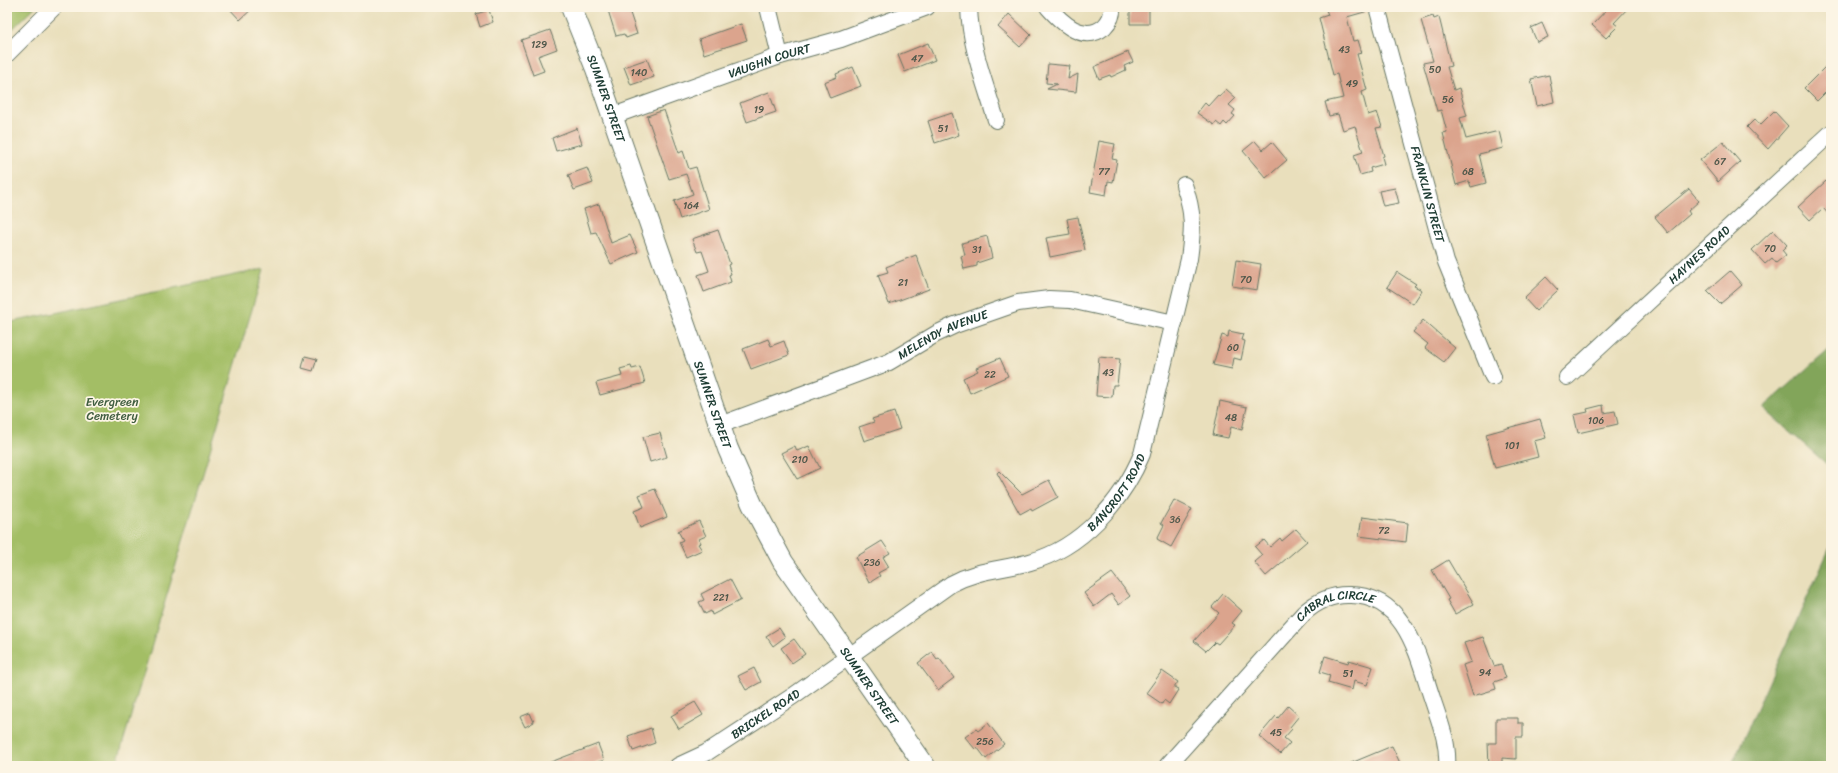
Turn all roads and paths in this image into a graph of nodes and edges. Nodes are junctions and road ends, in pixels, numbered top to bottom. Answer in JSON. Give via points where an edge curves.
{"nodes":[{"id":1,"x":54,"y":7,"type":"edge"},
{"id":2,"x":571,"y":7,"type":"edge"},
{"id":3,"x":768,"y":7,"type":"edge"},
{"id":4,"x":927,"y":7,"type":"edge"},
{"id":5,"x":969,"y":7,"type":"edge"},
{"id":6,"x":1048,"y":7,"type":"edge"},
{"id":7,"x":1112,"y":7,"type":"edge"},
{"id":8,"x":1377,"y":7,"type":"edge"},
{"id":9,"x":7,"y":54,"type":"edge"},
{"id":10,"x":780,"y":56,"type":"junction"},
{"id":11,"x":613,"y":116,"type":"junction"},
{"id":12,"x":996,"y":120,"type":"dead end"},
{"id":13,"x":1831,"y":133,"type":"edge"},
{"id":14,"x":1184,"y":185,"type":"dead end"},
{"id":15,"x":1174,"y":323,"type":"junction"},
{"id":16,"x":1493,"y":377,"type":"dead end"},
{"id":17,"x":1567,"y":377,"type":"dead end"},
{"id":18,"x":720,"y":425,"type":"junction"},
{"id":19,"x":849,"y":657,"type":"junction"},
{"id":20,"x":1174,"y":764,"type":"edge"},
{"id":21,"x":678,"y":766,"type":"edge"},
{"id":22,"x":925,"y":766,"type":"edge"},
{"id":23,"x":1446,"y":766,"type":"edge"}],
"edges":[{"from":1,"to":9,"type":"street"},
{"from":2,"to":11,"type":"main road","name":"SUMNER STREET"},
{"from":3,"to":10,"type":"street"},
{"from":4,"to":10,"type":"street","name":"VAUGHN COURT","via":[[841,39]]},
{"from":5,"to":12,"type":"street","via":[[971,33]]},
{"from":6,"to":7,"type":"street","via":[[1066,26],[1086,33],[1101,29],[1110,18]]},
{"from":8,"to":16,"type":"street","name":"FRANKLIN STREET","via":[[1446,262]]},
{"from":10,"to":11,"type":"street","name":"VAUGHN COURT"},
{"from":11,"to":18,"type":"main road","name":"SUMNER STREET"},
{"from":13,"to":17,"type":"street","name":"HAYNES ROAD"},
{"from":14,"to":15,"type":"street","name":"BANCROFT ROAD","via":[[1191,204],[1192,234],[1189,259]]},
{"from":15,"to":18,"type":"street","name":"MELENDY AVENUE","via":[[1070,300],[1039,299],[1018,303],[955,325],[884,364]]},
{"from":15,"to":19,"type":"street","name":"BANCROFT ROAD","via":[[1142,454],[1126,485],[1094,523],[1078,539],[1050,555],[1030,563],[977,572],[951,584]]},
{"from":18,"to":19,"type":"main road","name":"SUMNER STREET","via":[[744,486],[774,548]]},
{"from":19,"to":21,"type":"street","name":"BRICKEL ROAD","via":[[743,729]]},
{"from":19,"to":22,"type":"main road","name":"SUMNER STREET"},
{"from":20,"to":23,"type":"street","name":"CABRAL CIRCLE","via":[[1304,612],[1327,598],[1349,594],[1381,603],[1402,621],[1426,681],[1443,734]]}]}
